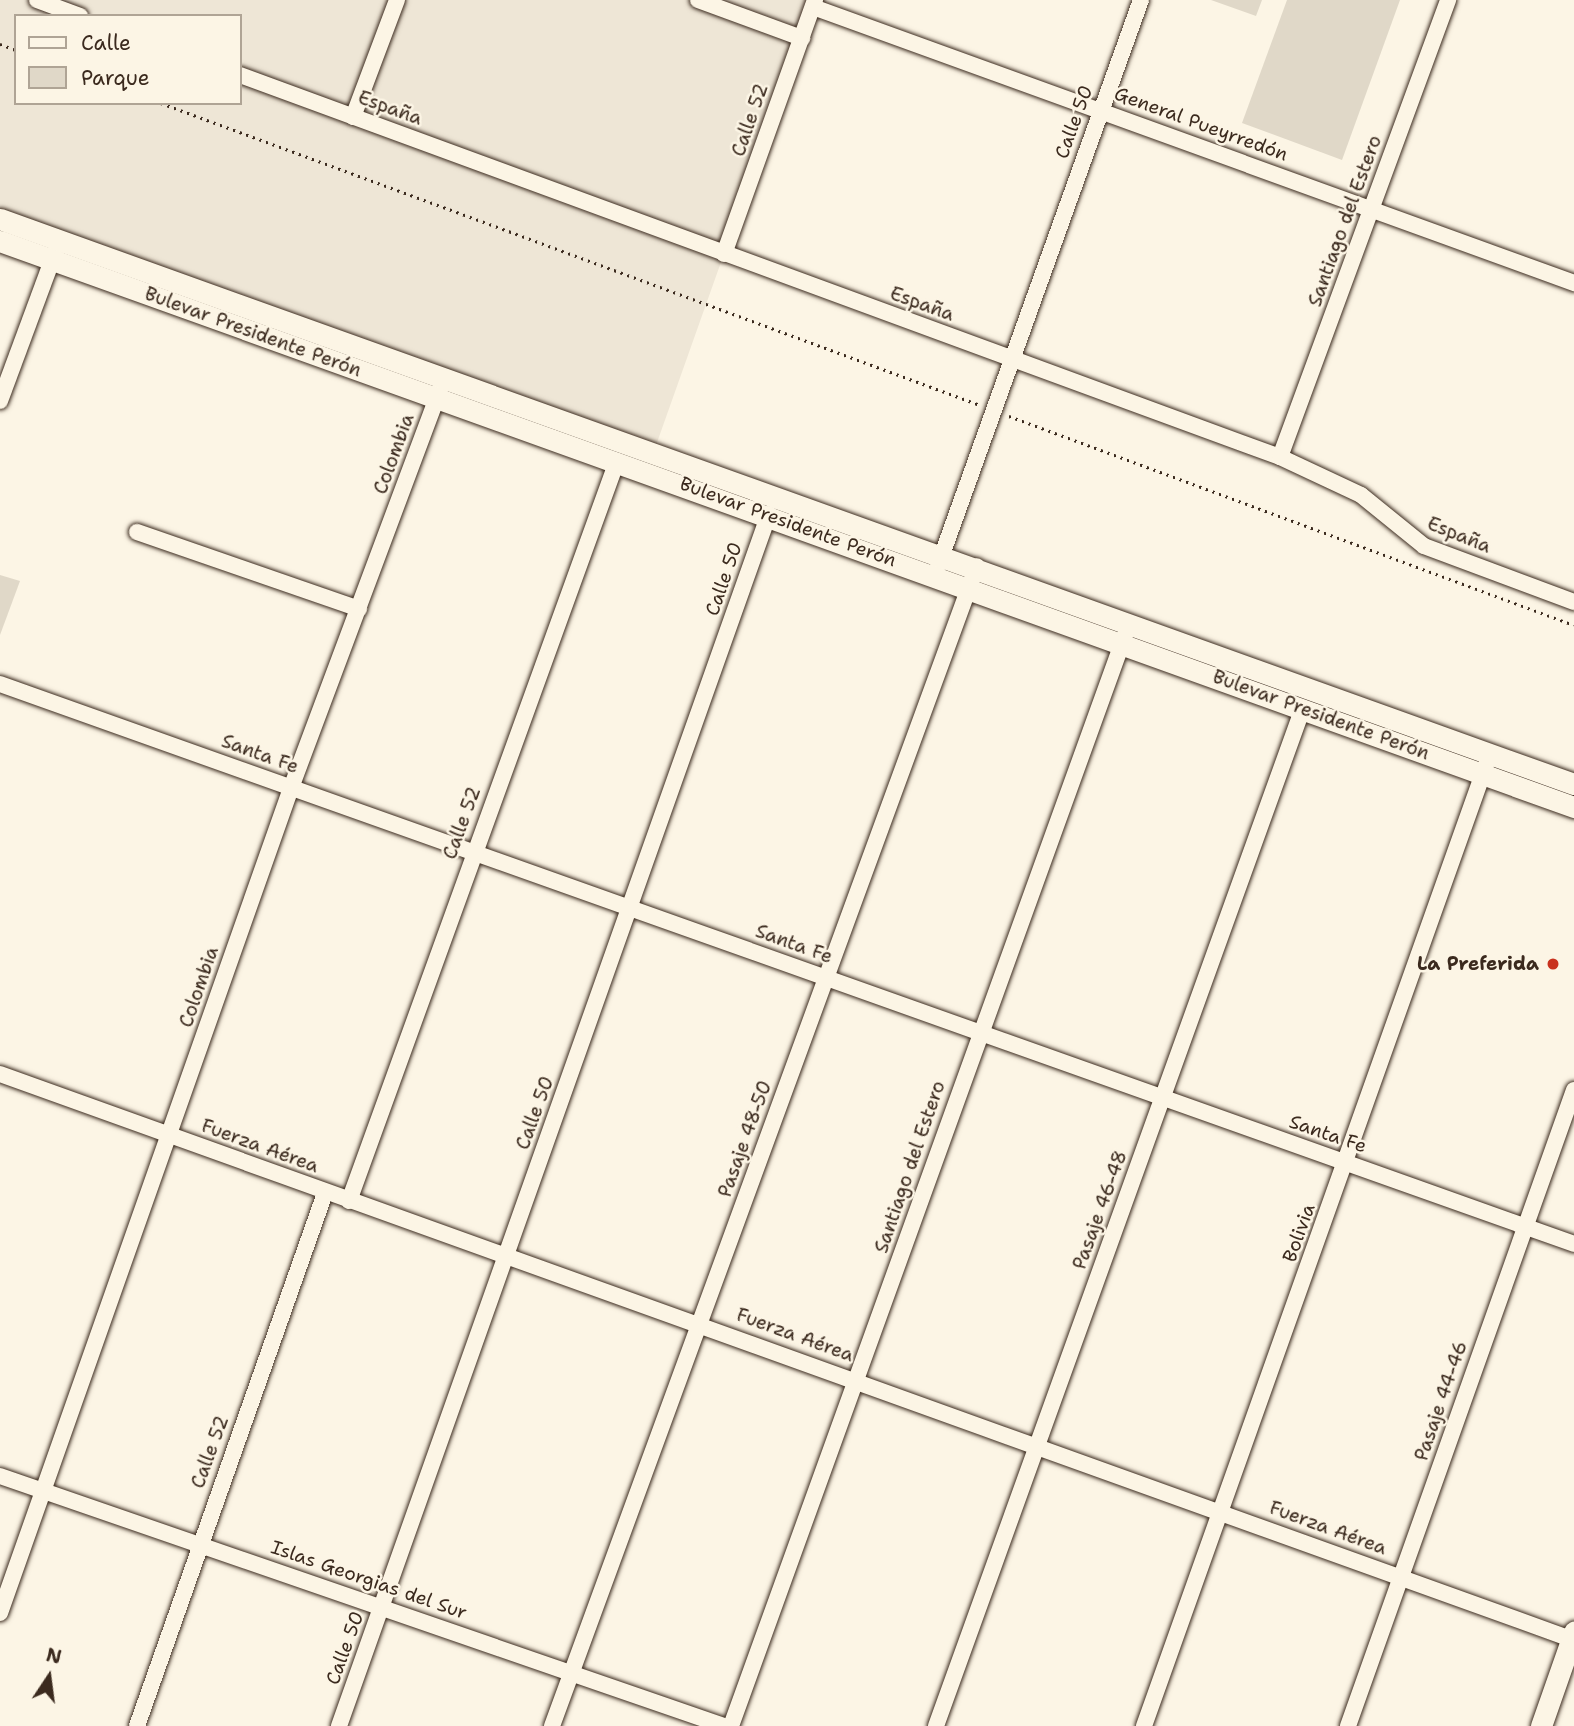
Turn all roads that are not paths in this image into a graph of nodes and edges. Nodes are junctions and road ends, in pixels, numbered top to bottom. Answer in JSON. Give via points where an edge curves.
{"nodes":[{"id":1,"x":37,"y":0,"type":"edge"},
{"id":2,"x":397,"y":0,"type":"edge"},
{"id":3,"x":698,"y":0,"type":"edge"},
{"id":4,"x":1141,"y":0,"type":"edge"},
{"id":5,"x":1448,"y":0,"type":"edge"},
{"id":6,"x":814,"y":4,"type":"edge"},
{"id":7,"x":75,"y":14,"type":"edge"},
{"id":8,"x":802,"y":38,"type":"junction"},
{"id":9,"x":242,"y":76,"type":"edge"},
{"id":10,"x":1101,"y":109,"type":"junction"},
{"id":11,"x":353,"y":117,"type":"junction"},
{"id":12,"x":1372,"y":209,"type":"junction"},
{"id":13,"x":0,"y":219,"type":"edge"},
{"id":14,"x":60,"y":240,"type":"junction"},
{"id":15,"x":0,"y":241,"type":"edge"},
{"id":16,"x":724,"y":254,"type":"junction"},
{"id":17,"x":51,"y":260,"type":"junction"},
{"id":18,"x":1574,"y":283,"type":"edge"},
{"id":19,"x":1010,"y":358,"type":"junction"},
{"id":20,"x":441,"y":388,"type":"junction"},
{"id":21,"x":0,"y":401,"type":"edge"},
{"id":22,"x":1280,"y":457,"type":"junction"},
{"id":23,"x":617,"y":461,"type":"junction"},
{"id":24,"x":769,"y":514,"type":"junction"},
{"id":25,"x":137,"y":532,"type":"dead end"},
{"id":26,"x":943,"y":554,"type":"junction"},
{"id":27,"x":977,"y":566,"type":"junction"},
{"id":28,"x":935,"y":575,"type":"junction"},
{"id":29,"x":969,"y":587,"type":"junction"},
{"id":30,"x":1574,"y":602,"type":"edge"},
{"id":31,"x":359,"y":609,"type":"junction"},
{"id":32,"x":1126,"y":633,"type":"junction"},
{"id":33,"x":0,"y":684,"type":"edge"},
{"id":34,"x":1303,"y":708,"type":"junction"},
{"id":35,"x":1490,"y":753,"type":"junction"},
{"id":36,"x":1483,"y":775,"type":"junction"},
{"id":37,"x":1574,"y":783,"type":"edge"},
{"id":38,"x":291,"y":788,"type":"junction"},
{"id":39,"x":1574,"y":807,"type":"edge"},
{"id":40,"x":473,"y":854,"type":"junction"},
{"id":41,"x":631,"y":908,"type":"junction"},
{"id":42,"x":826,"y":978,"type":"junction"},
{"id":43,"x":980,"y":1031,"type":"junction"},
{"id":44,"x":0,"y":1074,"type":"edge"},
{"id":45,"x":1574,"y":1090,"type":"edge"},
{"id":46,"x":1163,"y":1097,"type":"junction"},
{"id":47,"x":169,"y":1135,"type":"junction"},
{"id":48,"x":1346,"y":1162,"type":"junction"},
{"id":49,"x":325,"y":1193,"type":"junction"},
{"id":50,"x":349,"y":1202,"type":"junction"},
{"id":51,"x":1524,"y":1226,"type":"junction"},
{"id":52,"x":1574,"y":1244,"type":"edge"},
{"id":53,"x":506,"y":1256,"type":"junction"},
{"id":54,"x":700,"y":1323,"type":"junction"},
{"id":55,"x":857,"y":1380,"type":"junction"},
{"id":56,"x":1038,"y":1445,"type":"junction"},
{"id":57,"x":0,"y":1476,"type":"edge"},
{"id":58,"x":44,"y":1490,"type":"junction"},
{"id":59,"x":1220,"y":1510,"type":"junction"},
{"id":60,"x":199,"y":1545,"type":"junction"},
{"id":61,"x":1401,"y":1577,"type":"junction"},
{"id":62,"x":382,"y":1605,"type":"junction"},
{"id":63,"x":0,"y":1613,"type":"edge"},
{"id":64,"x":1573,"y":1637,"type":"edge"},
{"id":65,"x":571,"y":1673,"type":"junction"},
{"id":66,"x":137,"y":1726,"type":"edge"},
{"id":67,"x":340,"y":1726,"type":"edge"},
{"id":68,"x":552,"y":1726,"type":"edge"},
{"id":69,"x":724,"y":1726,"type":"edge"},
{"id":70,"x":732,"y":1726,"type":"edge"},
{"id":71,"x":936,"y":1726,"type":"edge"},
{"id":72,"x":1144,"y":1726,"type":"edge"},
{"id":73,"x":1348,"y":1726,"type":"edge"},
{"id":74,"x":1541,"y":1726,"type":"edge"}],
"edges":[{"from":1,"to":7,"type":"street"},
{"from":2,"to":11,"type":"street"},
{"from":3,"to":8,"type":"street"},
{"from":4,"to":10,"type":"street","name":"Calle 50"},
{"from":5,"to":12,"type":"street","name":"Santiago del Estero"},
{"from":6,"to":8,"type":"street","name":"Calle 52"},
{"from":6,"to":10,"type":"street","name":"General Pueyrredón"},
{"from":8,"to":16,"type":"street","name":"Calle 52"},
{"from":9,"to":11,"type":"street","name":"España"},
{"from":10,"to":12,"type":"street","name":"General Pueyrredón"},
{"from":10,"to":19,"type":"street","name":"Calle 50"},
{"from":11,"to":16,"type":"street","name":"España"},
{"from":12,"to":18,"type":"street","name":"General Pueyrredón"},
{"from":12,"to":22,"type":"street","name":"Santiago del Estero"},
{"from":13,"to":14,"type":"main road","name":"Bulevar Presidente Perón"},
{"from":14,"to":17,"type":"street"},
{"from":14,"to":20,"type":"main road","name":"Bulevar Presidente Perón"},
{"from":15,"to":17,"type":"main road","name":"Bulevar Presidente Perón"},
{"from":16,"to":19,"type":"street","name":"España"},
{"from":17,"to":20,"type":"main road","name":"Bulevar Presidente Perón"},
{"from":17,"to":21,"type":"street"},
{"from":19,"to":22,"type":"street","name":"España"},
{"from":19,"to":26,"type":"street","name":"Calle 50"},
{"from":20,"to":23,"type":"main road","name":"Bulevar Presidente Perón"},
{"from":20,"to":26,"type":"main road","name":"Bulevar Presidente Perón"},
{"from":20,"to":31,"type":"street","name":"Colombia"},
{"from":22,"to":30,"type":"street","name":"España","via":[[1361,495],[1424,546]]},
{"from":23,"to":24,"type":"main road","name":"Bulevar Presidente Perón"},
{"from":23,"to":40,"type":"street","name":"Calle 52"},
{"from":24,"to":28,"type":"main road","name":"Bulevar Presidente Perón"},
{"from":24,"to":41,"type":"street","name":"Calle 50"},
{"from":25,"to":31,"type":"street"},
{"from":26,"to":27,"type":"main road","name":"Bulevar Presidente Perón"},
{"from":26,"to":28,"type":"street","name":"Calle 50"},
{"from":27,"to":29,"type":"street","name":"Pasaje 48-50"},
{"from":27,"to":32,"type":"main road","name":"Bulevar Presidente Perón"},
{"from":28,"to":29,"type":"main road","name":"Bulevar Presidente Perón"},
{"from":29,"to":32,"type":"main road","name":"Bulevar Presidente Perón"},
{"from":29,"to":42,"type":"street","name":"Pasaje 48-50"},
{"from":31,"to":38,"type":"street","name":"Colombia"},
{"from":32,"to":34,"type":"main road","name":"Bulevar Presidente Perón"},
{"from":32,"to":35,"type":"main road","name":"Bulevar Presidente Perón"},
{"from":32,"to":43,"type":"street","name":"Santiago del Estero"},
{"from":33,"to":38,"type":"street","name":"Santa Fe"},
{"from":34,"to":36,"type":"main road","name":"Bulevar Presidente Perón"},
{"from":34,"to":46,"type":"street","name":"Pasaje 46-48"},
{"from":35,"to":36,"type":"street","name":"Bolivia"},
{"from":35,"to":37,"type":"main road","name":"Bulevar Presidente Perón"},
{"from":36,"to":39,"type":"main road","name":"Bulevar Presidente Perón"},
{"from":36,"to":48,"type":"street","name":"Bolivia"},
{"from":38,"to":40,"type":"street","name":"Santa Fe"},
{"from":38,"to":47,"type":"street","name":"Colombia"},
{"from":40,"to":41,"type":"street","name":"Santa Fe"},
{"from":40,"to":50,"type":"street","name":"Calle 52"},
{"from":41,"to":42,"type":"street","name":"Santa Fe"},
{"from":41,"to":53,"type":"street","name":"Calle 50"},
{"from":42,"to":43,"type":"street","name":"Santa Fe"},
{"from":42,"to":54,"type":"street","name":"Pasaje 48-50"},
{"from":43,"to":46,"type":"street","name":"Santa Fe"},
{"from":43,"to":55,"type":"street","name":"Santiago del Estero"},
{"from":44,"to":47,"type":"street","name":"Fuerza Aérea"},
{"from":45,"to":51,"type":"street","name":"Pasaje 44-46"},
{"from":46,"to":48,"type":"street","name":"Santa Fe"},
{"from":46,"to":56,"type":"street","name":"Pasaje 46-48"},
{"from":47,"to":49,"type":"street","name":"Fuerza Aérea"},
{"from":47,"to":58,"type":"street","name":"Colombia"},
{"from":48,"to":51,"type":"street","name":"Santa Fe"},
{"from":48,"to":59,"type":"street","name":"Bolivia"},
{"from":49,"to":50,"type":"street","name":"Fuerza Aérea"},
{"from":49,"to":60,"type":"street","name":"Calle 52"},
{"from":50,"to":53,"type":"street","name":"Fuerza Aérea"},
{"from":51,"to":52,"type":"street","name":"Santa Fe"},
{"from":51,"to":61,"type":"street","name":"Pasaje 44-46"},
{"from":53,"to":54,"type":"street","name":"Fuerza Aérea"},
{"from":53,"to":62,"type":"street","name":"Calle 50"},
{"from":54,"to":55,"type":"street","name":"Fuerza Aérea"},
{"from":54,"to":65,"type":"street","name":"Pasaje 48-50"},
{"from":55,"to":56,"type":"street","name":"Fuerza Aérea"},
{"from":55,"to":70,"type":"street","name":"Santiago del Estero"},
{"from":56,"to":59,"type":"street","name":"Fuerza Aérea"},
{"from":56,"to":71,"type":"street","name":"Pasaje 46-48"},
{"from":57,"to":58,"type":"street","name":"Islas Georgias del Sur"},
{"from":58,"to":60,"type":"street","name":"Islas Georgias del Sur"},
{"from":58,"to":63,"type":"street","name":"Colombia"},
{"from":59,"to":61,"type":"street","name":"Fuerza Aérea"},
{"from":59,"to":72,"type":"street","name":"Bolivia"},
{"from":60,"to":62,"type":"street","name":"Islas Georgias del Sur"},
{"from":60,"to":66,"type":"street","name":"Calle 52"},
{"from":61,"to":64,"type":"street","name":"Fuerza Aérea"},
{"from":61,"to":73,"type":"street","name":"Pasaje 44-46"},
{"from":62,"to":65,"type":"street","name":"Islas Georgias del Sur"},
{"from":62,"to":67,"type":"street","name":"Calle 50"},
{"from":64,"to":74,"type":"main road"},
{"from":65,"to":68,"type":"street","name":"Pasaje 48-50"},
{"from":65,"to":69,"type":"street","name":"Islas Georgias del Sur"}]}
